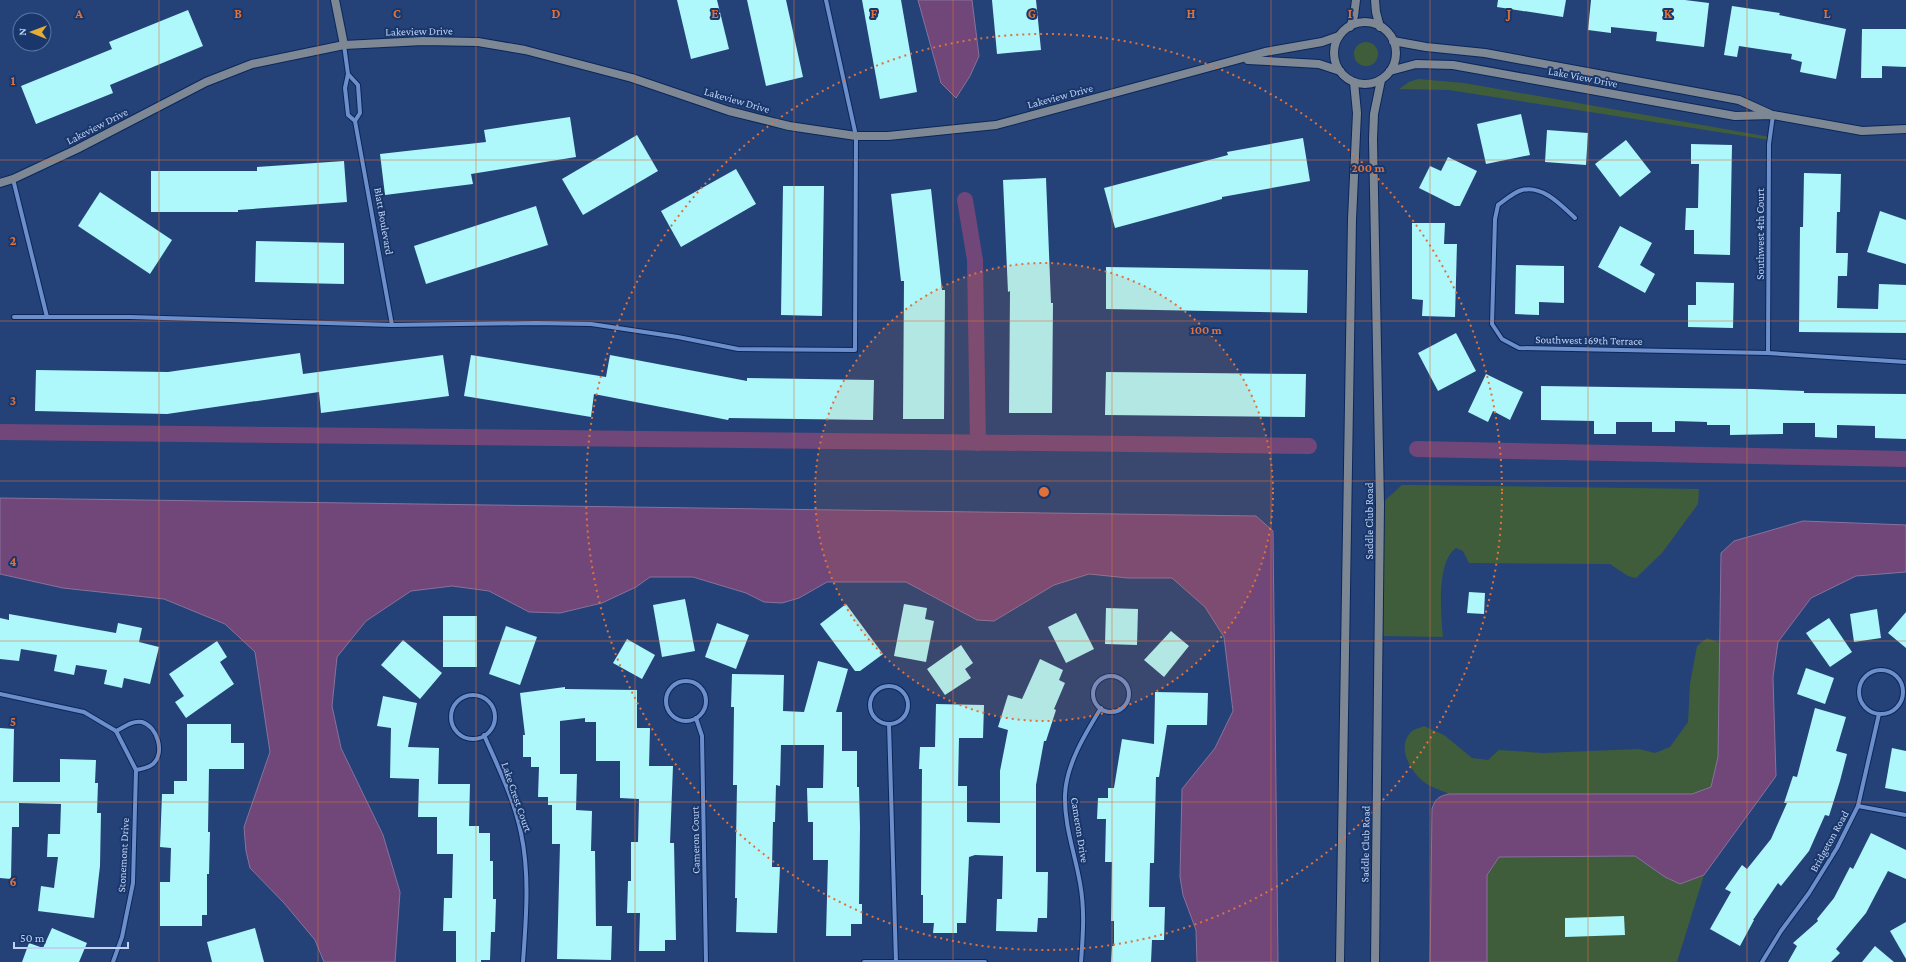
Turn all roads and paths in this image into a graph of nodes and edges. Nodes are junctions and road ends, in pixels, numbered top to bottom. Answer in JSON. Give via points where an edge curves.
{"nodes":[{"id":1,"x":335,"y":0,"type":"edge"},
{"id":2,"x":826,"y":0,"type":"edge"},
{"id":3,"x":1356,"y":0,"type":"edge"},
{"id":4,"x":1375,"y":0,"type":"edge"},
{"id":5,"x":1350,"y":26,"type":"junction"},
{"id":6,"x":1380,"y":27,"type":"junction"},
{"id":7,"x":1339,"y":36,"type":"junction"},
{"id":8,"x":1393,"y":41,"type":"junction"},
{"id":9,"x":344,"y":45,"type":"junction"},
{"id":10,"x":1244,"y":60,"type":"junction"},
{"id":11,"x":1340,"y":70,"type":"junction"},
{"id":12,"x":1390,"y":71,"type":"junction"},
{"id":13,"x":348,"y":74,"type":"junction"},
{"id":14,"x":1381,"y":80,"type":"junction"},
{"id":15,"x":1354,"y":82,"type":"junction"},
{"id":16,"x":1773,"y":115,"type":"junction"},
{"id":17,"x":355,"y":121,"type":"junction"},
{"id":18,"x":1906,"y":129,"type":"edge"},
{"id":19,"x":856,"y":136,"type":"junction"},
{"id":20,"x":13,"y":179,"type":"junction"},
{"id":21,"x":0,"y":183,"type":"edge"},
{"id":22,"x":1575,"y":218,"type":"dead end"},
{"id":23,"x":14,"y":317,"type":"dead end"},
{"id":24,"x":47,"y":317,"type":"junction"},
{"id":25,"x":392,"y":325,"type":"junction"},
{"id":26,"x":1768,"y":353,"type":"junction"},
{"id":27,"x":1906,"y":362,"type":"edge"},
{"id":28,"x":0,"y":694,"type":"edge"},
{"id":29,"x":1101,"y":708,"type":"junction"},
{"id":30,"x":1879,"y":714,"type":"junction"},
{"id":31,"x":696,"y":718,"type":"junction"},
{"id":32,"x":890,"y":724,"type":"junction"},
{"id":33,"x":116,"y":731,"type":"junction"},
{"id":34,"x":484,"y":736,"type":"junction"},
{"id":35,"x":136,"y":770,"type":"junction"},
{"id":36,"x":1858,"y":806,"type":"junction"},
{"id":37,"x":1906,"y":815,"type":"edge"},
{"id":38,"x":112,"y":962,"type":"edge"},
{"id":39,"x":523,"y":962,"type":"edge"},
{"id":40,"x":706,"y":962,"type":"edge"},
{"id":41,"x":864,"y":962,"type":"edge"},
{"id":42,"x":896,"y":962,"type":"edge"},
{"id":43,"x":985,"y":962,"type":"edge"},
{"id":44,"x":1081,"y":962,"type":"edge"},
{"id":45,"x":1340,"y":962,"type":"edge"},
{"id":46,"x":1375,"y":962,"type":"edge"},
{"id":47,"x":1762,"y":962,"type":"edge"}],
"edges":[{"from":1,"to":9,"type":"street","name":"Blatt Boulevard"},
{"from":2,"to":19,"type":"street"},
{"from":3,"to":5,"type":"street"},
{"from":4,"to":6,"type":"street"},
{"from":5,"to":6,"type":"street","via":[[1370,23]]},
{"from":5,"to":7,"type":"street"},
{"from":6,"to":8,"type":"street"},
{"from":7,"to":10,"type":"street","name":"Lakeview Drive","via":[[1286,47]]},
{"from":7,"to":11,"type":"street","via":[[1334,54]]},
{"from":8,"to":12,"type":"street","via":[[1395,56]]},
{"from":8,"to":16,"type":"street","name":"Lake View Drive","via":[[1485,53],[1739,100]]},
{"from":9,"to":13,"type":"street","name":"Blatt Boulevard"},
{"from":9,"to":19,"type":"street","name":"Lakeview Drive","via":[[423,41],[478,42],[525,50],[632,78],[729,111],[789,126]]},
{"from":9,"to":20,"type":"street","name":"Lakeview Drive","via":[[252,64],[206,82]]},
{"from":10,"to":11,"type":"street","name":"Lakeview Drive","via":[[1319,64]]},
{"from":10,"to":19,"type":"street","name":"Lakeview Drive","via":[[996,125],[888,136]]},
{"from":11,"to":15,"type":"street"},
{"from":12,"to":14,"type":"street"},
{"from":12,"to":16,"type":"street","name":"Lake View Drive","via":[[1416,64],[1453,65],[1735,116]]},
{"from":13,"to":17,"type":"street","name":"Blatt Boulevard","via":[[345,88],[348,116]]},
{"from":13,"to":17,"type":"street","name":"Blatt Boulevard","via":[[358,85],[360,113]]},
{"from":14,"to":15,"type":"street","via":[[1363,84]]},
{"from":14,"to":46,"type":"street","name":"Saddle Club Road","via":[[1374,114],[1373,139],[1380,505]]},
{"from":15,"to":45,"type":"street","name":"Saddle Club Road","via":[[1357,113],[1352,219]]},
{"from":16,"to":18,"type":"street","name":"Lake View Drive","via":[[1862,131]]},
{"from":16,"to":26,"type":"street","name":"Southwest 4th Court","via":[[1769,144]]},
{"from":17,"to":25,"type":"street","name":"Blatt Boulevard"},
{"from":19,"to":25,"type":"street","via":[[855,350],[738,349],[591,324]]},
{"from":20,"to":21,"type":"street","name":"Lakeview Drive"},
{"from":20,"to":24,"type":"street"},
{"from":22,"to":26,"type":"street","name":"Southwest 169th Terrace","via":[[1554,198],[1536,191],[1522,190],[1498,205],[1495,220],[1492,324],[1502,340],[1519,348]]},
{"from":23,"to":24,"type":"street"},
{"from":24,"to":25,"type":"street"},
{"from":26,"to":27,"type":"street","name":"Southwest 169th Terrace"},
{"from":28,"to":33,"type":"street","via":[[84,712]]},
{"from":29,"to":29,"type":"street","via":[[1106,711],[1117,710],[1125,704],[1128,693],[1121,679],[1109,676],[1098,681],[1093,692]]},
{"from":29,"to":44,"type":"street","name":"Cameron Drive","via":[[1086,732],[1068,776],[1065,796],[1083,900],[1084,932]]},
{"from":30,"to":30,"type":"street","via":[[1886,714],[1898,707],[1903,695],[1901,681],[1891,672],[1884,670],[1876,670],[1869,674],[1860,686],[1861,701],[1865,707]]},
{"from":30,"to":36,"type":"street","name":"Bridgeton Road"},
{"from":31,"to":31,"type":"street","via":[[705,708],[705,693],[696,683],[689,680],[676,683],[667,692],[668,711],[672,716],[684,721]]},
{"from":31,"to":40,"type":"street","name":"Cameron Court","via":[[702,736]]},
{"from":32,"to":32,"type":"street","via":[[902,719],[908,708],[900,691],[888,687],[874,695],[870,706],[874,717]]},
{"from":32,"to":42,"type":"street"},
{"from":33,"to":35,"type":"street","name":"Stonemont Drive"},
{"from":33,"to":35,"type":"street","via":[[130,723],[142,722],[151,728],[159,740],[158,756],[153,764]]},
{"from":34,"to":34,"type":"street","via":[[494,724],[495,716],[490,702],[477,695],[462,698],[454,708],[452,721],[455,728],[465,736]]},
{"from":34,"to":39,"type":"street","name":"Lake Crest Court","via":[[507,789],[521,833],[526,865]]},
{"from":35,"to":38,"type":"street","name":"Stonemont Drive","via":[[133,883],[122,937]]},
{"from":36,"to":37,"type":"street"},
{"from":36,"to":47,"type":"street","name":"Bridgeton Road","via":[[1837,848]]},
{"from":41,"to":42,"type":"street"},
{"from":42,"to":43,"type":"street"}]}
